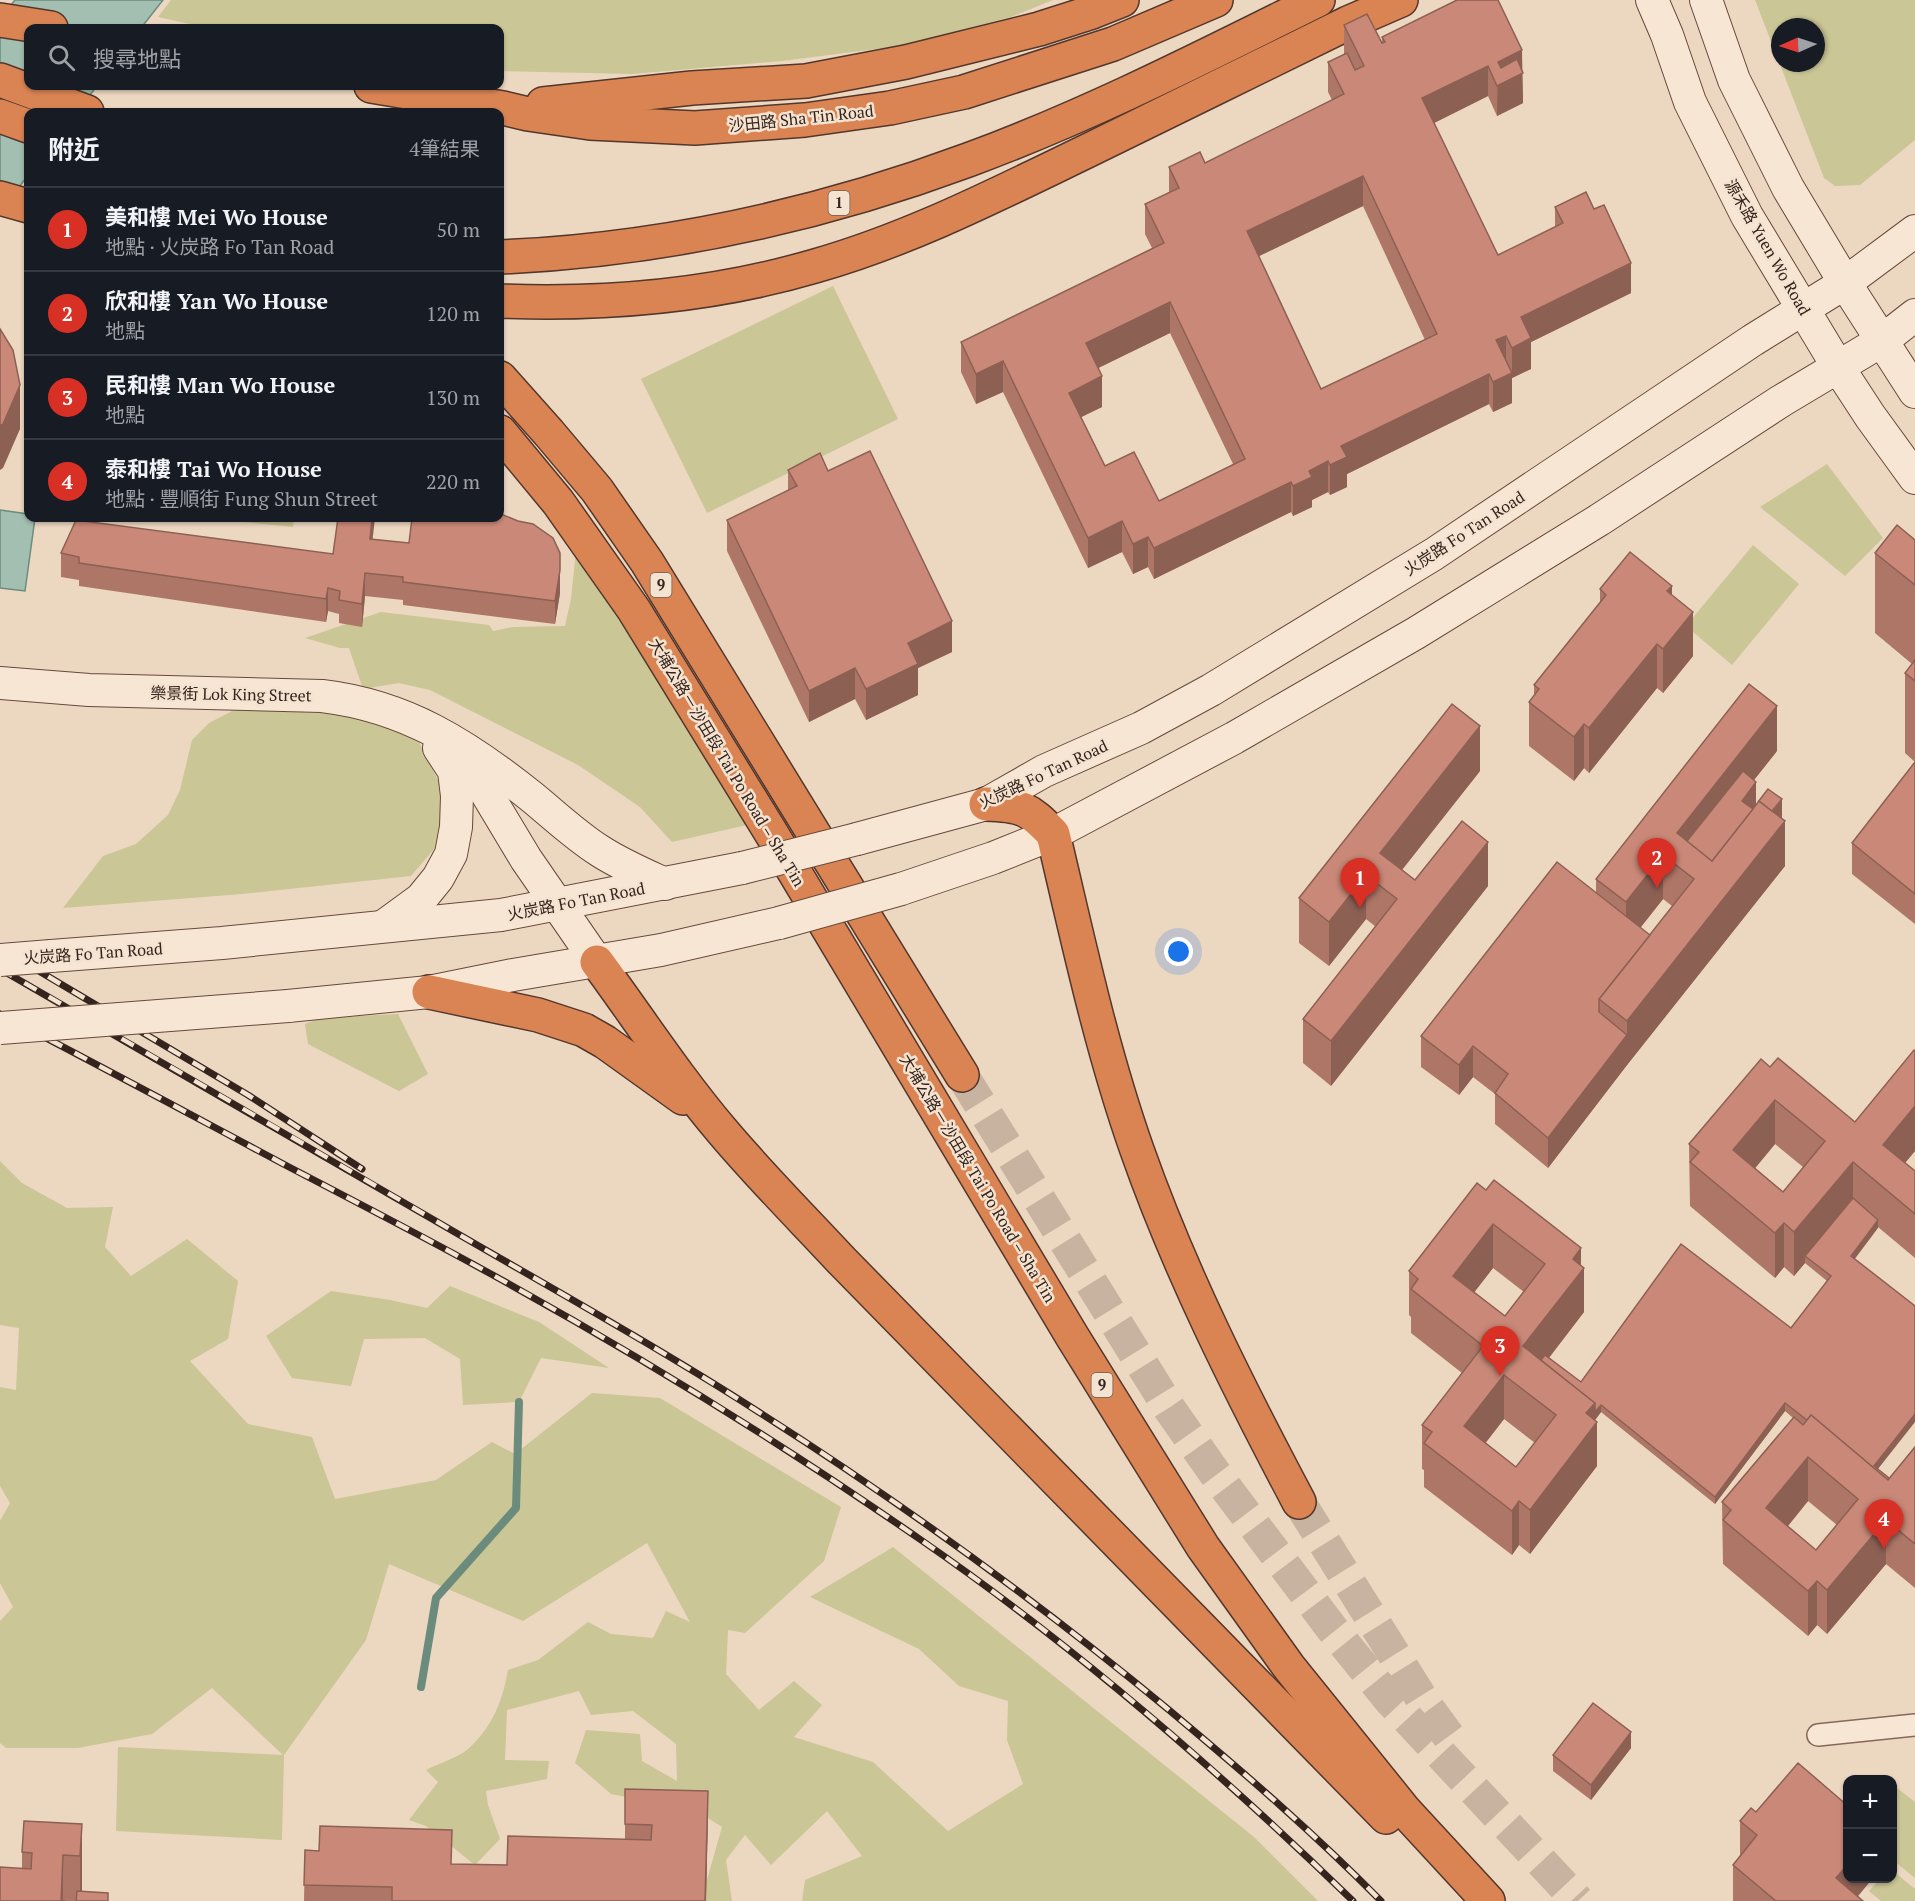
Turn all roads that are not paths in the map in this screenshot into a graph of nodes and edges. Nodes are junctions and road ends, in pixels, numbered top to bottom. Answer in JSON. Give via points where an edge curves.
{"nodes":[{"id":1,"x":1122,"y":0,"type":"edge"},
{"id":2,"x":1216,"y":0,"type":"edge"},
{"id":3,"x":1318,"y":0,"type":"edge"},
{"id":4,"x":1401,"y":0,"type":"edge"},
{"id":5,"x":1652,"y":0,"type":"edge"},
{"id":6,"x":1706,"y":0,"type":"edge"},
{"id":7,"x":0,"y":20,"type":"edge"},
{"id":8,"x":26,"y":24,"type":"edge"},
{"id":9,"x":0,"y":80,"type":"edge"},
{"id":10,"x":24,"y":89,"type":"edge"},
{"id":11,"x":27,"y":90,"type":"edge"},
{"id":12,"x":395,"y":90,"type":"edge"},
{"id":13,"x":75,"y":108,"type":"edge"},
{"id":14,"x":503,"y":108,"type":"joint"},
{"id":15,"x":504,"y":108,"type":"edge"},
{"id":16,"x":0,"y":116,"type":"edge"},
{"id":17,"x":24,"y":125,"type":"edge"},
{"id":18,"x":0,"y":198,"type":"edge"},
{"id":19,"x":24,"y":205,"type":"edge"},
{"id":20,"x":1915,"y":231,"type":"edge"},
{"id":21,"x":504,"y":257,"type":"edge"},
{"id":22,"x":1845,"y":283,"type":"junction"},
{"id":23,"x":504,"y":301,"type":"edge"},
{"id":24,"x":1803,"y":308,"type":"junction"},
{"id":25,"x":1915,"y":315,"type":"edge"},
{"id":26,"x":1882,"y":340,"type":"junction"},
{"id":27,"x":1838,"y":367,"type":"junction"},
{"id":28,"x":504,"y":382,"type":"edge"},
{"id":29,"x":1915,"y":392,"type":"edge"},
{"id":30,"x":504,"y":437,"type":"edge"},
{"id":31,"x":1915,"y":478,"type":"edge"},
{"id":32,"x":0,"y":683,"type":"edge"},
{"id":33,"x":426,"y":726,"type":"junction"},
{"id":34,"x":455,"y":740,"type":"junction"},
{"id":35,"x":986,"y":804,"type":"junction"},
{"id":36,"x":1053,"y":834,"type":"junction"},
{"id":37,"x":665,"y":884,"type":"junction"},
{"id":38,"x":555,"y":904,"type":"junction"},
{"id":39,"x":384,"y":927,"type":"junction"},
{"id":40,"x":0,"y":960,"type":"edge"},
{"id":41,"x":597,"y":962,"type":"junction"},
{"id":42,"x":429,"y":992,"type":"junction"},
{"id":43,"x":0,"y":1028,"type":"edge"},
{"id":44,"x":962,"y":1075,"type":"tunnel mouth"},
{"id":45,"x":710,"y":1116,"type":"junction"},
{"id":46,"x":1299,"y":1502,"type":"tunnel mouth"},
{"id":47,"x":1915,"y":1725,"type":"edge"},
{"id":48,"x":1818,"y":1735,"type":"dead end"},
{"id":49,"x":1478,"y":1901,"type":"edge"},
{"id":50,"x":1488,"y":1901,"type":"edge"}],
"edges":[{"from":1,"to":14,"type":"highway","via":[[1028,32],[806,81],[692,88]]},
{"from":2,"to":15,"type":"highway","name":"沙田路 Sha Tin Road","via":[[1113,44],[964,92],[852,114],[695,128],[567,120]]},
{"from":3,"to":21,"type":"highway","number":"1","via":[[1158,79],[970,159],[898,185],[788,216],[693,236],[586,251]]},
{"from":4,"to":23,"type":"highway","via":[[982,202],[850,255],[773,277],[689,293],[610,300]]},
{"from":5,"to":24,"type":"main road","name":"源禾路 Yuen Wo Road","via":[[1690,102],[1747,216]]},
{"from":6,"to":22,"type":"main road","via":[[1734,80],[1788,188]]},
{"from":7,"to":8,"type":"highway"},
{"from":9,"to":10,"type":"highway"},
{"from":11,"to":13,"type":"highway"},
{"from":12,"to":14,"type":"highway","name":"沙田路 Sha Tin Road"},
{"from":16,"to":17,"type":"highway"},
{"from":18,"to":19,"type":"highway"},
{"from":20,"to":22,"type":"main road","name":"火炭路 Fo Tan Road"},
{"from":22,"to":24,"type":"main road","name":"火炭路 Fo Tan Road"},
{"from":22,"to":26,"type":"main road"},
{"from":24,"to":27,"type":"main road","name":"源禾路 Yuen Wo Road"},
{"from":24,"to":35,"type":"main road","name":"火炭路 Fo Tan Road","via":[[1434,554],[1141,728],[1044,771]]},
{"from":25,"to":26,"type":"main road"},
{"from":26,"to":27,"type":"main road"},
{"from":26,"to":29,"type":"main road"},
{"from":27,"to":31,"type":"main road","name":"源禾路 Yuen Wo Road"},
{"from":27,"to":36,"type":"main road","via":[[1416,633],[1234,738]]},
{"from":28,"to":44,"type":"highway","number":"9","via":[[597,490],[647,562]]},
{"from":30,"to":50,"type":"highway","name":"大埔公路－沙田段 Tai Po Road – Sha Tin","number":"9","via":[[558,502],[640,620],[1203,1547],[1289,1667],[1406,1811]]},
{"from":32,"to":33,"type":"main road","name":"樂景街 Lok King Street","via":[[353,699]]},
{"from":33,"to":34,"type":"main road","name":"樂景街 Lok King Street"},
{"from":33,"to":39,"type":"main road","via":[[454,771],[456,827],[451,854],[438,879],[421,899]]},
{"from":34,"to":37,"type":"main road","name":"樂景街 Lok King Street","via":[[599,851]]},
{"from":34,"to":38,"type":"main road"},
{"from":35,"to":36,"type":"highway","via":[[1012,805],[1035,814]]},
{"from":35,"to":37,"type":"main road","name":"火炭路 Fo Tan Road","bridge":true,"via":[[742,868]]},
{"from":36,"to":41,"type":"main road","bridge":true,"via":[[901,889],[778,923]]},
{"from":36,"to":46,"type":"highway","via":[[1106,1051],[1137,1149],[1216,1342]]},
{"from":37,"to":38,"type":"main road","name":"火炭路 Fo Tan Road"},
{"from":38,"to":39,"type":"main road","name":"火炭路 Fo Tan Road","via":[[501,915]]},
{"from":38,"to":41,"type":"main road"},
{"from":39,"to":40,"type":"main road","name":"火炭路 Fo Tan Road","bridge":true},
{"from":41,"to":42,"type":"main road"},
{"from":41,"to":45,"type":"highway"},
{"from":42,"to":43,"type":"main road","bridge":true},
{"from":42,"to":45,"type":"highway","via":[[538,1015],[584,1030]]},
{"from":45,"to":49,"type":"highway","via":[[842,1260],[1272,1702],[1398,1829]]},
{"from":47,"to":48,"type":"street"}]}
